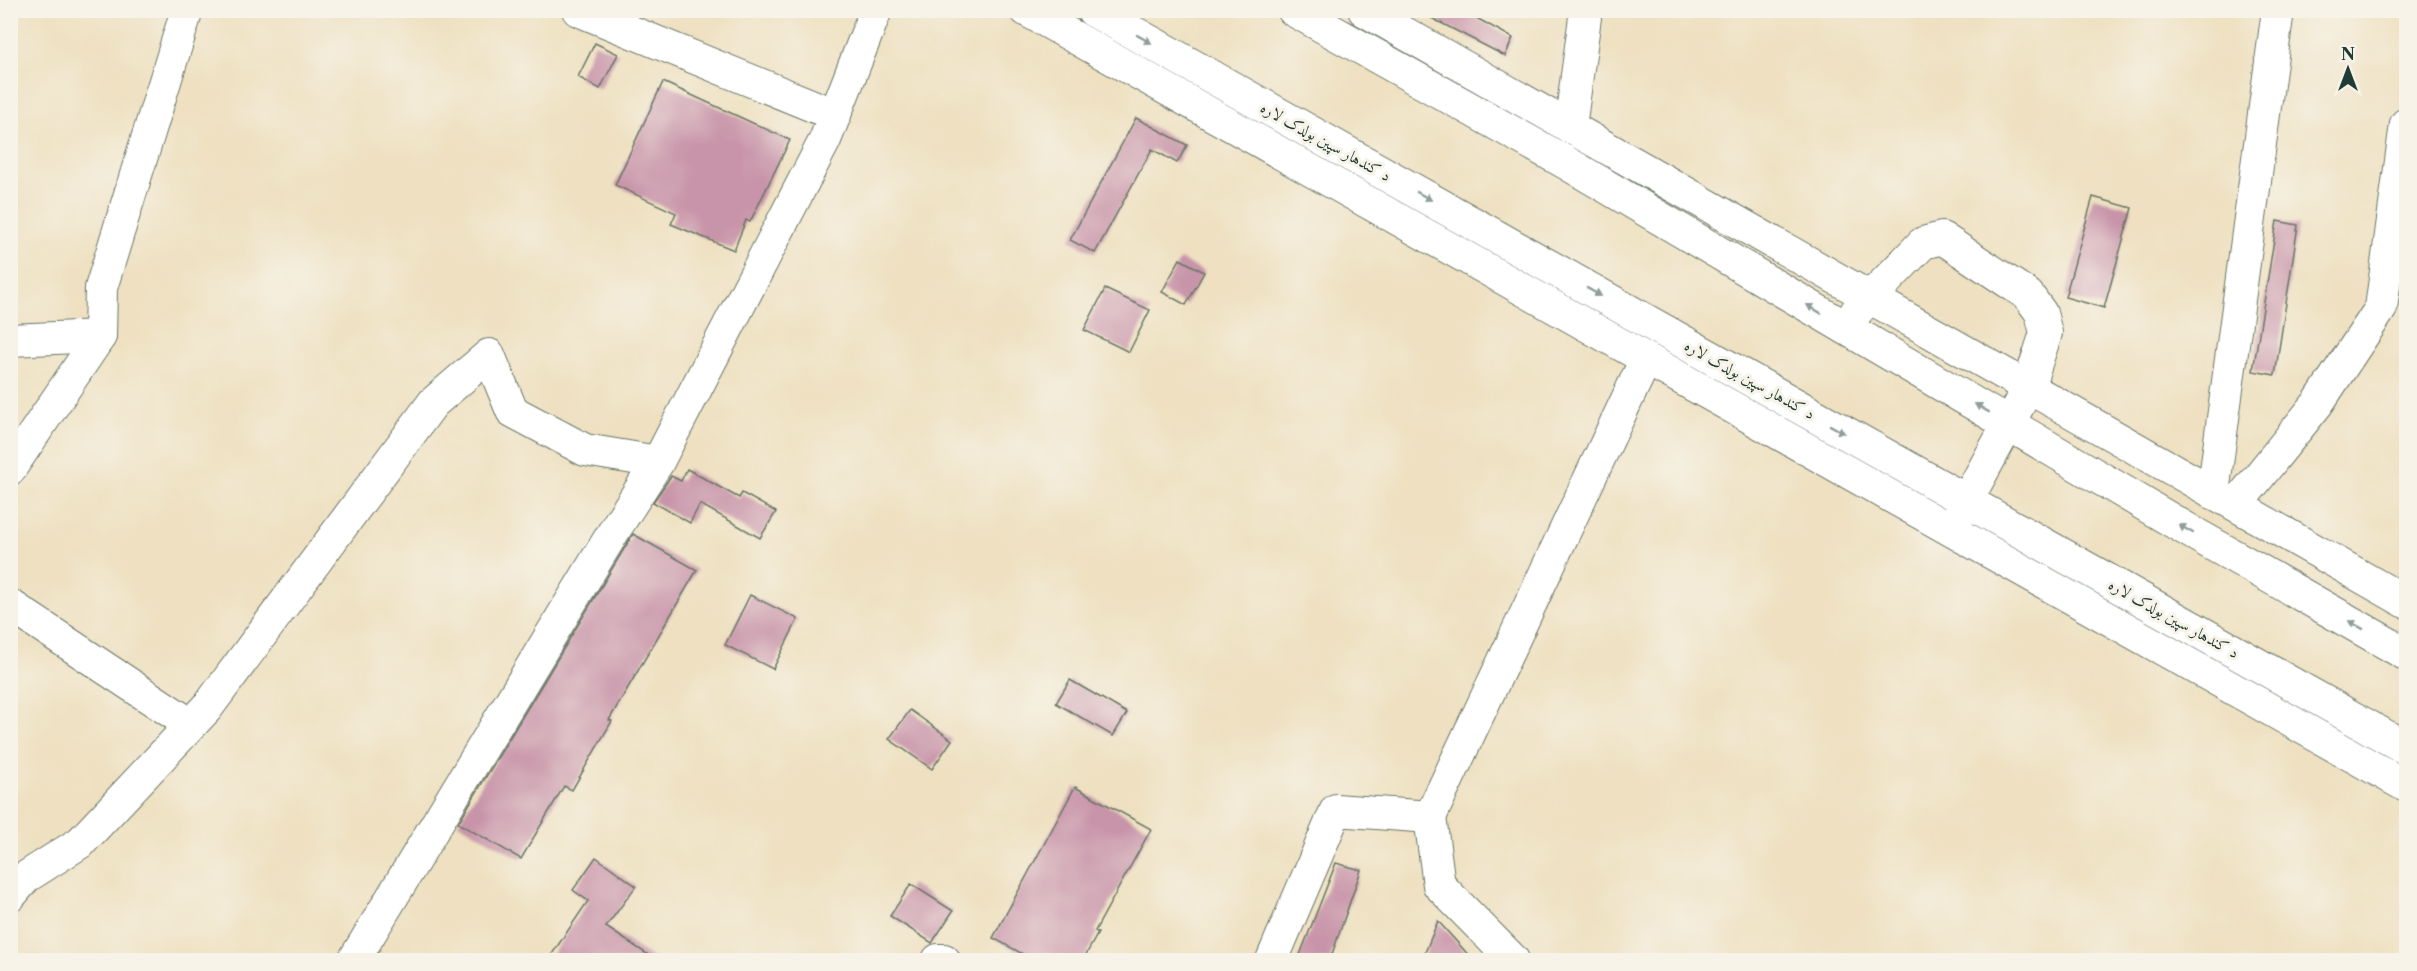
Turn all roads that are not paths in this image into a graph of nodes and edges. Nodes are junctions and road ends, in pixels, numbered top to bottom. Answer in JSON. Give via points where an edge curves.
{"nodes":[{"id":1,"x":187,"y":10,"type":"edge"},
{"id":2,"x":578,"y":10,"type":"edge"},
{"id":3,"x":876,"y":10,"type":"edge"},
{"id":4,"x":1026,"y":10,"type":"edge"},
{"id":5,"x":1093,"y":10,"type":"edge"},
{"id":6,"x":1294,"y":10,"type":"edge"},
{"id":7,"x":1364,"y":10,"type":"edge"},
{"id":8,"x":1586,"y":10,"type":"edge"},
{"id":9,"x":2278,"y":10,"type":"edge"},
{"id":10,"x":835,"y":115,"type":"junction"},
{"id":11,"x":2406,"y":124,"type":"edge"},
{"id":12,"x":1570,"y":127,"type":"junction"},
{"id":13,"x":1870,"y":298,"type":"junction"},
{"id":14,"x":1843,"y":326,"type":"junction"},
{"id":15,"x":100,"y":336,"type":"junction"},
{"id":16,"x":10,"y":340,"type":"edge"},
{"id":17,"x":1646,"y":359,"type":"junction"},
{"id":18,"x":2028,"y":388,"type":"junction"},
{"id":19,"x":2010,"y":424,"type":"junction"},
{"id":20,"x":658,"y":462,"type":"junction"},
{"id":21,"x":10,"y":469,"type":"edge"},
{"id":22,"x":2224,"y":499,"type":"junction"},
{"id":23,"x":1968,"y":502,"type":"junction"},
{"id":24,"x":1950,"y":530,"type":"junction"},
{"id":25,"x":2406,"y":602,"type":"edge"},
{"id":26,"x":10,"y":605,"type":"edge"},
{"id":27,"x":2406,"y":654,"type":"edge"},
{"id":28,"x":191,"y":725,"type":"junction"},
{"id":29,"x":2406,"y":748,"type":"edge"},
{"id":30,"x":2406,"y":786,"type":"edge"},
{"id":31,"x":1430,"y":817,"type":"junction"},
{"id":32,"x":10,"y":896,"type":"edge"},
{"id":33,"x":354,"y":960,"type":"edge"},
{"id":34,"x":938,"y":960,"type":"edge"},
{"id":35,"x":944,"y":960,"type":"edge"},
{"id":36,"x":1272,"y":960,"type":"edge"},
{"id":37,"x":1513,"y":960,"type":"edge"}],
"edges":[{"from":1,"to":15,"type":"street","via":[[101,288]]},
{"from":2,"to":10,"type":"street"},
{"from":3,"to":10,"type":"street"},
{"from":4,"to":17,"type":"street"},
{"from":5,"to":23,"type":"highway","name":"د کندهار سپین بولدک لاره","one_way":true},
{"from":14,"to":6,"type":"highway","one_way":true,"via":[[1565,162]]},
{"from":7,"to":12,"type":"street"},
{"from":8,"to":12,"type":"street"},
{"from":9,"to":22,"type":"street"},
{"from":10,"to":20,"type":"street"},
{"from":11,"to":22,"type":"street","via":[[2381,308],[2318,403]]},
{"from":12,"to":13,"type":"street"},
{"from":13,"to":14,"type":"street"},
{"from":13,"to":18,"type":"street"},
{"from":13,"to":18,"type":"street","via":[[1923,243],[1942,238],[2028,295],[2041,313],[2046,333]]},
{"from":19,"to":14,"type":"highway","one_way":true},
{"from":15,"to":16,"type":"street"},
{"from":15,"to":21,"type":"street"},
{"from":17,"to":24,"type":"street"},
{"from":17,"to":31,"type":"street"},
{"from":18,"to":19,"type":"street"},
{"from":18,"to":22,"type":"street"},
{"from":19,"to":23,"type":"street"},
{"from":27,"to":19,"type":"highway","one_way":true},
{"from":20,"to":28,"type":"street","via":[[585,450],[512,411],[489,355],[433,403]]},
{"from":20,"to":33,"type":"street"},
{"from":22,"to":25,"type":"street"},
{"from":23,"to":24,"type":"street"},
{"from":23,"to":29,"type":"highway","name":"د کندهار سپین بولدک لاره"},
{"from":24,"to":30,"type":"street"},
{"from":26,"to":28,"type":"street"},
{"from":28,"to":32,"type":"street","via":[[81,842],[26,877]]},
{"from":31,"to":36,"type":"street","via":[[1336,810]]},
{"from":31,"to":37,"type":"street","via":[[1439,885]]},
{"from":34,"to":35,"type":"street"}]}
